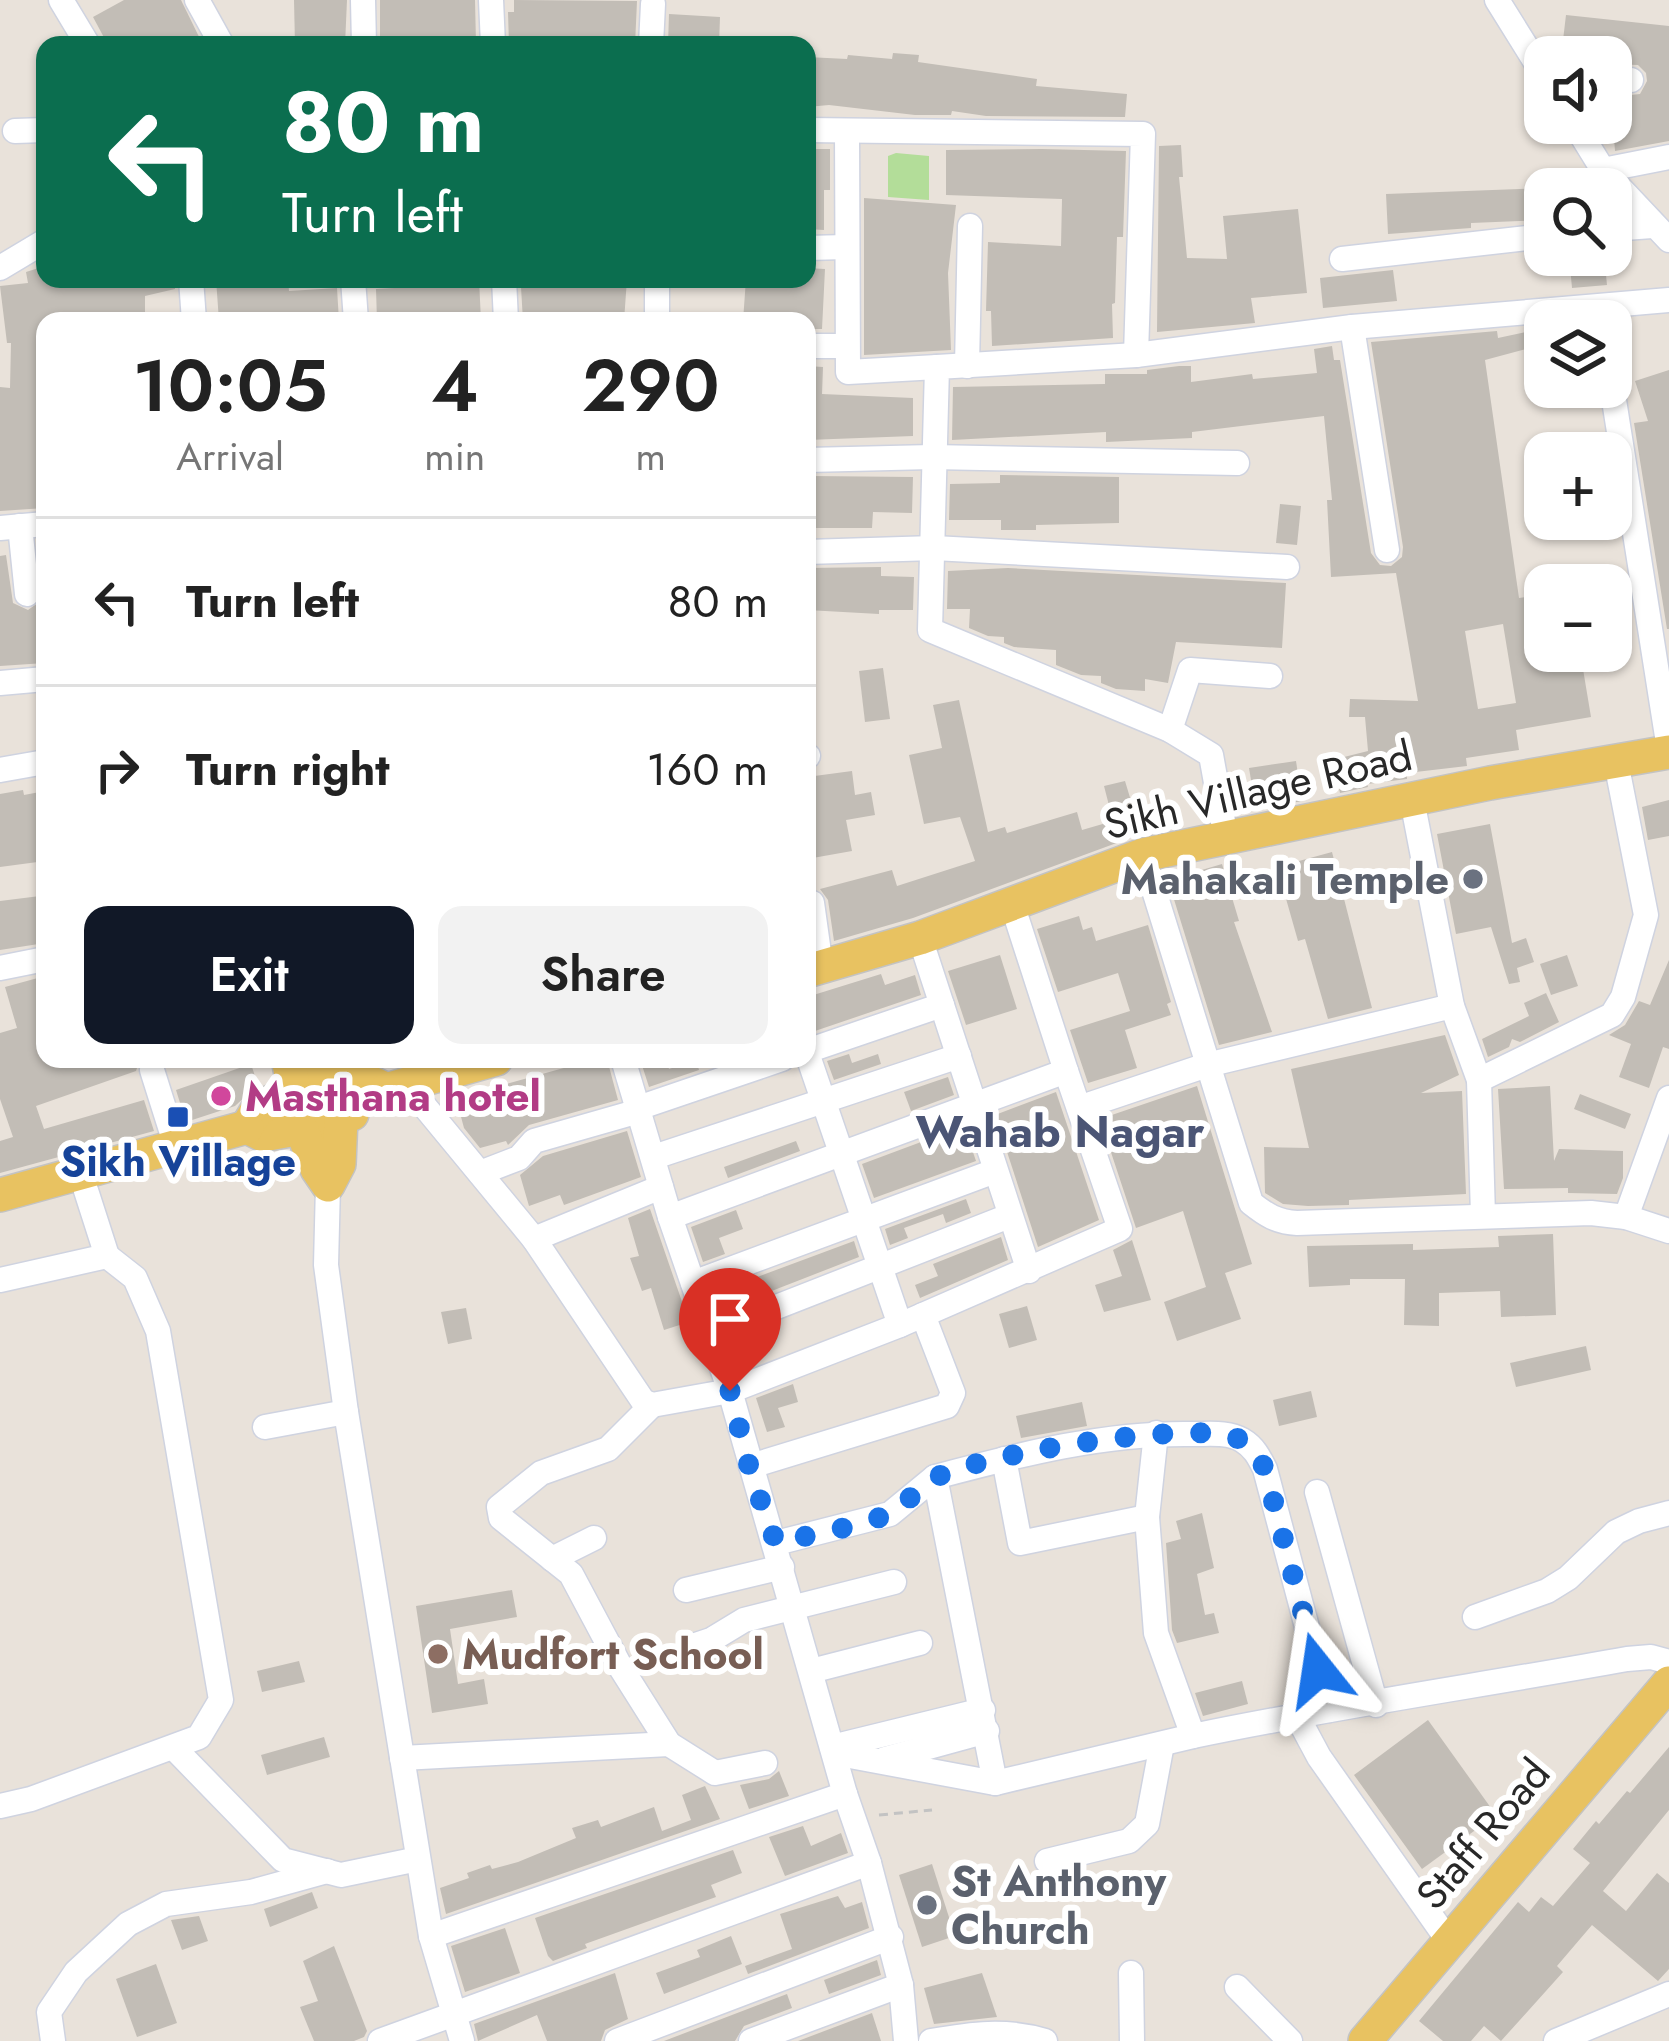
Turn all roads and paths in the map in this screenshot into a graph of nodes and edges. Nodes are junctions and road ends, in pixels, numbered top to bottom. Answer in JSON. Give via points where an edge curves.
{"nodes":[{"id":1,"x":61,"y":0,"type":"edge"},
{"id":2,"x":196,"y":0,"type":"edge"},
{"id":3,"x":362,"y":0,"type":"edge"},
{"id":4,"x":490,"y":0,"type":"edge"},
{"id":5,"x":1497,"y":0,"type":"edge"},
{"id":6,"x":653,"y":4,"type":"dead end"},
{"id":7,"x":83,"y":36,"type":"edge"},
{"id":8,"x":217,"y":36,"type":"edge"},
{"id":9,"x":364,"y":36,"type":"edge"},
{"id":10,"x":492,"y":36,"type":"edge"},
{"id":11,"x":651,"y":36,"type":"edge"},
{"id":12,"x":1524,"y":43,"type":"edge"},
{"id":13,"x":36,"y":130,"type":"edge"},
{"id":14,"x":816,"y":130,"type":"edge"},
{"id":15,"x":847,"y":130,"type":"junction"},
{"id":16,"x":15,"y":131,"type":"dead end"},
{"id":17,"x":1669,"y":157,"type":"edge"},
{"id":18,"x":1614,"y":168,"type":"edge"},
{"id":19,"x":1632,"y":201,"type":"edge"},
{"id":20,"x":970,"y":226,"type":"dead end"},
{"id":21,"x":1661,"y":233,"type":"edge"},
{"id":22,"x":1524,"y":238,"type":"edge"},
{"id":23,"x":36,"y":246,"type":"edge"},
{"id":24,"x":816,"y":248,"type":"edge"},
{"id":25,"x":846,"y":248,"type":"junction"},
{"id":26,"x":1342,"y":259,"type":"dead end"},
{"id":27,"x":0,"y":268,"type":"edge"},
{"id":28,"x":1669,"y":299,"type":"edge"},
{"id":29,"x":1632,"y":307,"type":"edge"},
{"id":30,"x":1524,"y":318,"type":"edge"},
{"id":31,"x":1352,"y":328,"type":"junction"},
{"id":32,"x":816,"y":346,"type":"edge"},
{"id":33,"x":847,"y":346,"type":"junction"},
{"id":34,"x":1136,"y":355,"type":"junction"},
{"id":35,"x":967,"y":366,"type":"junction"},
{"id":36,"x":937,"y":368,"type":"junction"},
{"id":37,"x":1615,"y":408,"type":"edge"},
{"id":38,"x":932,"y":457,"type":"junction"},
{"id":39,"x":816,"y":460,"type":"edge"},
{"id":40,"x":1238,"y":463,"type":"dead end"},
{"id":41,"x":22,"y":526,"type":"edge"},
{"id":42,"x":934,"y":548,"type":"junction"},
{"id":43,"x":1387,"y":550,"type":"dead end"},
{"id":44,"x":816,"y":552,"type":"edge"},
{"id":45,"x":1287,"y":567,"type":"dead end"},
{"id":46,"x":27,"y":594,"type":"dead end"},
{"id":47,"x":1270,"y":676,"type":"dead end"},
{"id":48,"x":36,"y":680,"type":"edge"},
{"id":49,"x":0,"y":683,"type":"edge"},
{"id":50,"x":1170,"y":730,"type":"junction"},
{"id":51,"x":1669,"y":750,"type":"edge"},
{"id":52,"x":1616,"y":762,"type":"junction"},
{"id":53,"x":36,"y":764,"type":"edge"},
{"id":54,"x":0,"y":770,"type":"edge"},
{"id":55,"x":1412,"y":800,"type":"junction"},
{"id":56,"x":1226,"y":838,"type":"junction"},
{"id":57,"x":1143,"y":855,"type":"junction"},
{"id":58,"x":1012,"y":904,"type":"junction"},
{"id":59,"x":920,"y":938,"type":"junction"},
{"id":60,"x":36,"y":961,"type":"edge"},
{"id":61,"x":0,"y":968,"type":"edge"},
{"id":62,"x":816,"y":968,"type":"edge"},
{"id":63,"x":942,"y":1005,"type":"junction"},
{"id":64,"x":1452,"y":1006,"type":"junction"},
{"id":65,"x":816,"y":1049,"type":"edge"},
{"id":66,"x":959,"y":1056,"type":"junction"},
{"id":67,"x":1207,"y":1065,"type":"junction"},
{"id":68,"x":465,"y":1068,"type":"edge"},
{"id":69,"x":625,"y":1068,"type":"edge"},
{"id":70,"x":756,"y":1068,"type":"edge"},
{"id":71,"x":813,"y":1068,"type":"edge"},
{"id":72,"x":152,"y":1070,"type":"dead end"},
{"id":73,"x":1066,"y":1070,"type":"junction"},
{"id":74,"x":306,"y":1071,"type":"edge"},
{"id":75,"x":1479,"y":1081,"type":"junction"},
{"id":76,"x":396,"y":1088,"type":"junction"},
{"id":77,"x":1669,"y":1098,"type":"edge"},
{"id":78,"x":824,"y":1101,"type":"junction"},
{"id":79,"x":974,"y":1105,"type":"junction"},
{"id":80,"x":1078,"y":1108,"type":"junction"},
{"id":81,"x":638,"y":1109,"type":"junction"},
{"id":82,"x":341,"y":1118,"type":"junction"},
{"id":83,"x":247,"y":1127,"type":"junction"},
{"id":84,"x":301,"y":1128,"type":"junction"},
{"id":85,"x":176,"y":1146,"type":"junction"},
{"id":86,"x":841,"y":1154,"type":"junction"},
{"id":87,"x":654,"y":1157,"type":"junction"},
{"id":88,"x":995,"y":1171,"type":"junction"},
{"id":89,"x":480,"y":1173,"type":"junction"},
{"id":90,"x":81,"y":1175,"type":"junction"},
{"id":91,"x":328,"y":1185,"type":"junction"},
{"id":92,"x":661,"y":1186,"type":"junction"},
{"id":93,"x":0,"y":1196,"type":"edge"},
{"id":94,"x":1010,"y":1216,"type":"junction"},
{"id":95,"x":1483,"y":1216,"type":"junction"},
{"id":96,"x":670,"y":1217,"type":"junction"},
{"id":97,"x":1626,"y":1217,"type":"junction"},
{"id":98,"x":864,"y":1219,"type":"junction"},
{"id":99,"x":1669,"y":1231,"type":"edge"},
{"id":100,"x":534,"y":1239,"type":"junction"},
{"id":101,"x":107,"y":1256,"type":"junction"},
{"id":102,"x":880,"y":1266,"type":"junction"},
{"id":103,"x":1029,"y":1271,"type":"junction"},
{"id":104,"x":0,"y":1280,"type":"edge"},
{"id":105,"x":693,"y":1283,"type":"junction"},
{"id":106,"x":912,"y":1320,"type":"junction"},
{"id":107,"x":710,"y":1333,"type":"junction"},
{"id":108,"x":730,"y":1391,"type":"junction"},
{"id":109,"x":652,"y":1405,"type":"junction"},
{"id":110,"x":346,"y":1412,"type":"junction"},
{"id":111,"x":265,"y":1426,"type":"dead end"},
{"id":112,"x":1156,"y":1433,"type":"junction"},
{"id":113,"x":1004,"y":1459,"type":"junction"},
{"id":114,"x":751,"y":1466,"type":"junction"},
{"id":115,"x":935,"y":1477,"type":"junction"},
{"id":116,"x":1317,"y":1492,"type":"dead end"},
{"id":117,"x":1669,"y":1514,"type":"edge"},
{"id":118,"x":1147,"y":1517,"type":"junction"},
{"id":119,"x":595,"y":1538,"type":"dead end"},
{"id":120,"x":779,"y":1555,"type":"junction"},
{"id":121,"x":552,"y":1559,"type":"junction"},
{"id":122,"x":894,"y":1582,"type":"dead end"},
{"id":123,"x":686,"y":1590,"type":"dead end"},
{"id":124,"x":793,"y":1608,"type":"junction"},
{"id":125,"x":1475,"y":1617,"type":"dead end"},
{"id":126,"x":920,"y":1642,"type":"dead end"},
{"id":127,"x":689,"y":1647,"type":"dead end"},
{"id":128,"x":1669,"y":1662,"type":"edge"},
{"id":129,"x":811,"y":1671,"type":"junction"},
{"id":130,"x":1669,"y":1683,"type":"edge"},
{"id":131,"x":1376,"y":1705,"type":"junction"},
{"id":132,"x":1329,"y":1710,"type":"junction"},
{"id":133,"x":1296,"y":1714,"type":"junction"},
{"id":134,"x":985,"y":1720,"type":"junction"},
{"id":135,"x":1193,"y":1736,"type":"junction"},
{"id":136,"x":669,"y":1744,"type":"junction"},
{"id":137,"x":1162,"y":1744,"type":"junction"},
{"id":138,"x":174,"y":1748,"type":"junction"},
{"id":139,"x":833,"y":1750,"type":"junction"},
{"id":140,"x":402,"y":1759,"type":"junction"},
{"id":141,"x":880,"y":1760,"type":"junction"},
{"id":142,"x":765,"y":1763,"type":"dead end"},
{"id":143,"x":995,"y":1783,"type":"junction"},
{"id":144,"x":0,"y":1805,"type":"edge"},
{"id":145,"x":849,"y":1806,"type":"junction"},
{"id":146,"x":932,"y":1810,"type":"dead end"},
{"id":147,"x":418,"y":1859,"type":"junction"},
{"id":148,"x":1047,"y":1861,"type":"dead end"},
{"id":149,"x":869,"y":1863,"type":"junction"},
{"id":150,"x":327,"y":1871,"type":"junction"},
{"id":151,"x":431,"y":1936,"type":"junction"},
{"id":152,"x":891,"y":1937,"type":"junction"},
{"id":153,"x":1450,"y":1943,"type":"junction"},
{"id":154,"x":1131,"y":1973,"type":"dead end"},
{"id":155,"x":901,"y":1985,"type":"junction"},
{"id":156,"x":1237,"y":1987,"type":"dead end"},
{"id":157,"x":1669,"y":1994,"type":"edge"},
{"id":158,"x":456,"y":2012,"type":"junction"},
{"id":159,"x":53,"y":2041,"type":"edge"},
{"id":160,"x":380,"y":2041,"type":"edge"},
{"id":161,"x":462,"y":2041,"type":"edge"},
{"id":162,"x":617,"y":2041,"type":"edge"},
{"id":163,"x":751,"y":2041,"type":"edge"},
{"id":164,"x":906,"y":2041,"type":"edge"},
{"id":165,"x":932,"y":2041,"type":"edge"},
{"id":166,"x":1045,"y":2041,"type":"edge"},
{"id":167,"x":1132,"y":2041,"type":"edge"},
{"id":168,"x":1290,"y":2041,"type":"edge"},
{"id":169,"x":1365,"y":2041,"type":"edge"},
{"id":170,"x":1556,"y":2041,"type":"edge"}],
"edges":[{"from":1,"to":7,"type":"street"},
{"from":2,"to":8,"type":"street"},
{"from":3,"to":9,"type":"street"},
{"from":4,"to":10,"type":"street"},
{"from":5,"to":12,"type":"street"},
{"from":6,"to":11,"type":"street"},
{"from":13,"to":16,"type":"street"},
{"from":14,"to":15,"type":"street"},
{"from":15,"to":25,"type":"street"},
{"from":15,"to":34,"type":"street","via":[[1143,134]]},
{"from":17,"to":18,"type":"street"},
{"from":19,"to":21,"type":"street"},
{"from":20,"to":35,"type":"street"},
{"from":22,"to":26,"type":"street"},
{"from":23,"to":27,"type":"street"},
{"from":24,"to":25,"type":"street"},
{"from":25,"to":33,"type":"street"},
{"from":28,"to":29,"type":"street"},
{"from":30,"to":31,"type":"street"},
{"from":31,"to":34,"type":"street"},
{"from":31,"to":43,"type":"street"},
{"from":32,"to":33,"type":"street"},
{"from":33,"to":36,"type":"street","via":[[848,371]]},
{"from":34,"to":35,"type":"street"},
{"from":35,"to":36,"type":"street"},
{"from":36,"to":38,"type":"street"},
{"from":37,"to":51,"type":"street"},
{"from":38,"to":39,"type":"street"},
{"from":38,"to":40,"type":"street"},
{"from":38,"to":42,"type":"street"},
{"from":41,"to":46,"type":"street"},
{"from":42,"to":44,"type":"street"},
{"from":42,"to":45,"type":"street"},
{"from":42,"to":50,"type":"street","via":[[930,630]]},
{"from":47,"to":50,"type":"street","via":[[1190,670]]},
{"from":48,"to":49,"type":"street"},
{"from":50,"to":56,"type":"street","via":[[1211,755]]},
{"from":51,"to":52,"type":"main road","name":"Sikh Village Road"},
{"from":52,"to":55,"type":"main road","name":"Sikh Village Road"},
{"from":52,"to":75,"type":"street","via":[[1646,915],[1623,997],[1612,1015]]},
{"from":53,"to":54,"type":"street"},
{"from":55,"to":56,"type":"main road","name":"Sikh Village Road"},
{"from":55,"to":64,"type":"street"},
{"from":56,"to":57,"type":"main road","name":"Sikh Village Road"},
{"from":57,"to":58,"type":"main road","name":"Sikh Village Road"},
{"from":57,"to":67,"type":"street"},
{"from":58,"to":59,"type":"main road","name":"Sikh Village Road"},
{"from":58,"to":73,"type":"street"},
{"from":59,"to":62,"type":"main road","name":"Sikh Village Road"},
{"from":59,"to":63,"type":"street"},
{"from":60,"to":61,"type":"street"},
{"from":63,"to":65,"type":"street"},
{"from":63,"to":66,"type":"street"},
{"from":64,"to":67,"type":"street"},
{"from":64,"to":75,"type":"street"},
{"from":66,"to":78,"type":"street"},
{"from":66,"to":79,"type":"street"},
{"from":67,"to":80,"type":"street"},
{"from":67,"to":95,"type":"street","via":[[1251,1203],[1265,1215],[1297,1223]]},
{"from":68,"to":76,"type":"main road"},
{"from":69,"to":81,"type":"street"},
{"from":70,"to":81,"type":"street"},
{"from":71,"to":78,"type":"street"},
{"from":72,"to":85,"type":"street"},
{"from":73,"to":79,"type":"street"},
{"from":73,"to":80,"type":"street"},
{"from":74,"to":76,"type":"main road"},
{"from":74,"to":82,"type":"main road","via":[[342,1094]]},
{"from":74,"to":83,"type":"main road"},
{"from":74,"to":84,"type":"main road","via":[[290,1106]]},
{"from":75,"to":95,"type":"street"},
{"from":76,"to":82,"type":"main road","via":[[374,1107]]},
{"from":76,"to":89,"type":"street"},
{"from":77,"to":97,"type":"street"},
{"from":78,"to":86,"type":"street"},
{"from":78,"to":87,"type":"street"},
{"from":79,"to":86,"type":"street"},
{"from":79,"to":88,"type":"street"},
{"from":80,"to":103,"type":"street","via":[[1120,1229]]},
{"from":81,"to":87,"type":"street"},
{"from":81,"to":89,"type":"street","via":[[533,1141],[519,1158]]},
{"from":82,"to":84,"type":"main road","via":[[328,1130]]},
{"from":82,"to":91,"type":"main road","via":[[339,1164]]},
{"from":83,"to":84,"type":"main road","via":[[263,1135]]},
{"from":83,"to":85,"type":"main road"},
{"from":84,"to":91,"type":"main road"},
{"from":85,"to":90,"type":"main road"},
{"from":86,"to":96,"type":"street"},
{"from":86,"to":98,"type":"street"},
{"from":87,"to":92,"type":"street"},
{"from":88,"to":94,"type":"street"},
{"from":88,"to":98,"type":"street"},
{"from":89,"to":100,"type":"street"},
{"from":90,"to":93,"type":"main road"},
{"from":90,"to":101,"type":"street"},
{"from":91,"to":110,"type":"street","via":[[326,1265]]},
{"from":92,"to":96,"type":"street"},
{"from":92,"to":100,"type":"street"},
{"from":94,"to":102,"type":"street"},
{"from":94,"to":103,"type":"street"},
{"from":95,"to":97,"type":"street"},
{"from":96,"to":105,"type":"street"},
{"from":97,"to":99,"type":"street"},
{"from":98,"to":102,"type":"street"},
{"from":98,"to":105,"type":"street"},
{"from":100,"to":109,"type":"street"},
{"from":101,"to":104,"type":"street"},
{"from":101,"to":138,"type":"street","via":[[134,1278],[158,1331],[220,1700],[199,1737]]},
{"from":102,"to":106,"type":"street"},
{"from":102,"to":107,"type":"street"},
{"from":103,"to":106,"type":"street"},
{"from":105,"to":107,"type":"street"},
{"from":106,"to":108,"type":"street"},
{"from":106,"to":114,"type":"street","via":[[953,1394],[947,1406]]},
{"from":107,"to":108,"type":"street"},
{"from":108,"to":109,"type":"street"},
{"from":108,"to":114,"type":"street"},
{"from":109,"to":121,"type":"street","via":[[608,1449],[541,1473],[500,1508],[501,1518]]},
{"from":110,"to":111,"type":"street"},
{"from":110,"to":140,"type":"street"},
{"from":112,"to":113,"type":"street"},
{"from":112,"to":118,"type":"street"},
{"from":112,"to":132,"type":"street","via":[[1226,1435],[1256,1451]]},
{"from":113,"to":115,"type":"street"},
{"from":113,"to":118,"type":"street","via":[[1020,1543]]},
{"from":114,"to":120,"type":"street"},
{"from":115,"to":120,"type":"street","via":[[890,1514]]},
{"from":115,"to":134,"type":"street"},
{"from":116,"to":131,"type":"street"},
{"from":117,"to":125,"type":"street","via":[[1616,1532],[1547,1591]]},
{"from":118,"to":135,"type":"street","via":[[1156,1633]]},
{"from":119,"to":121,"type":"street"},
{"from":120,"to":123,"type":"street"},
{"from":120,"to":124,"type":"street"},
{"from":121,"to":136,"type":"street","via":[[572,1574]]},
{"from":122,"to":124,"type":"street"},
{"from":124,"to":127,"type":"street","via":[[743,1620]]},
{"from":124,"to":129,"type":"street"},
{"from":126,"to":129,"type":"street"},
{"from":128,"to":131,"type":"street","via":[[1628,1660]]},
{"from":129,"to":139,"type":"street"},
{"from":130,"to":153,"type":"main road","name":"Staff Road"},
{"from":131,"to":132,"type":"street"},
{"from":132,"to":133,"type":"street"},
{"from":133,"to":135,"type":"street"},
{"from":133,"to":153,"type":"street"},
{"from":134,"to":139,"type":"street"},
{"from":134,"to":141,"type":"street"},
{"from":134,"to":143,"type":"street"},
{"from":135,"to":137,"type":"street"},
{"from":136,"to":140,"type":"street"},
{"from":136,"to":142,"type":"street","via":[[715,1774]]},
{"from":137,"to":143,"type":"street"},
{"from":137,"to":148,"type":"street","via":[[1140,1835]]},
{"from":138,"to":144,"type":"street"},
{"from":138,"to":150,"type":"street","via":[[283,1860]]},
{"from":139,"to":141,"type":"street"},
{"from":139,"to":145,"type":"street"},
{"from":140,"to":147,"type":"street"},
{"from":141,"to":143,"type":"street"},
{"from":145,"to":146,"type":"path"},
{"from":145,"to":149,"type":"street"},
{"from":145,"to":151,"type":"street"},
{"from":147,"to":150,"type":"street"},
{"from":147,"to":151,"type":"street"},
{"from":149,"to":152,"type":"street"},
{"from":149,"to":158,"type":"street"},
{"from":150,"to":159,"type":"street","via":[[166,1904],[128,1924],[76,1972],[49,2012]]},
{"from":151,"to":158,"type":"street"},
{"from":152,"to":155,"type":"street"},
{"from":152,"to":162,"type":"street"},
{"from":153,"to":169,"type":"main road","name":"Staff Road"},
{"from":154,"to":167,"type":"street"},
{"from":155,"to":163,"type":"street"},
{"from":155,"to":164,"type":"street"},
{"from":156,"to":168,"type":"street"},
{"from":157,"to":170,"type":"street"},
{"from":158,"to":160,"type":"street"},
{"from":158,"to":161,"type":"street"},
{"from":165,"to":166,"type":"street","via":[[1018,2033]]}]}
